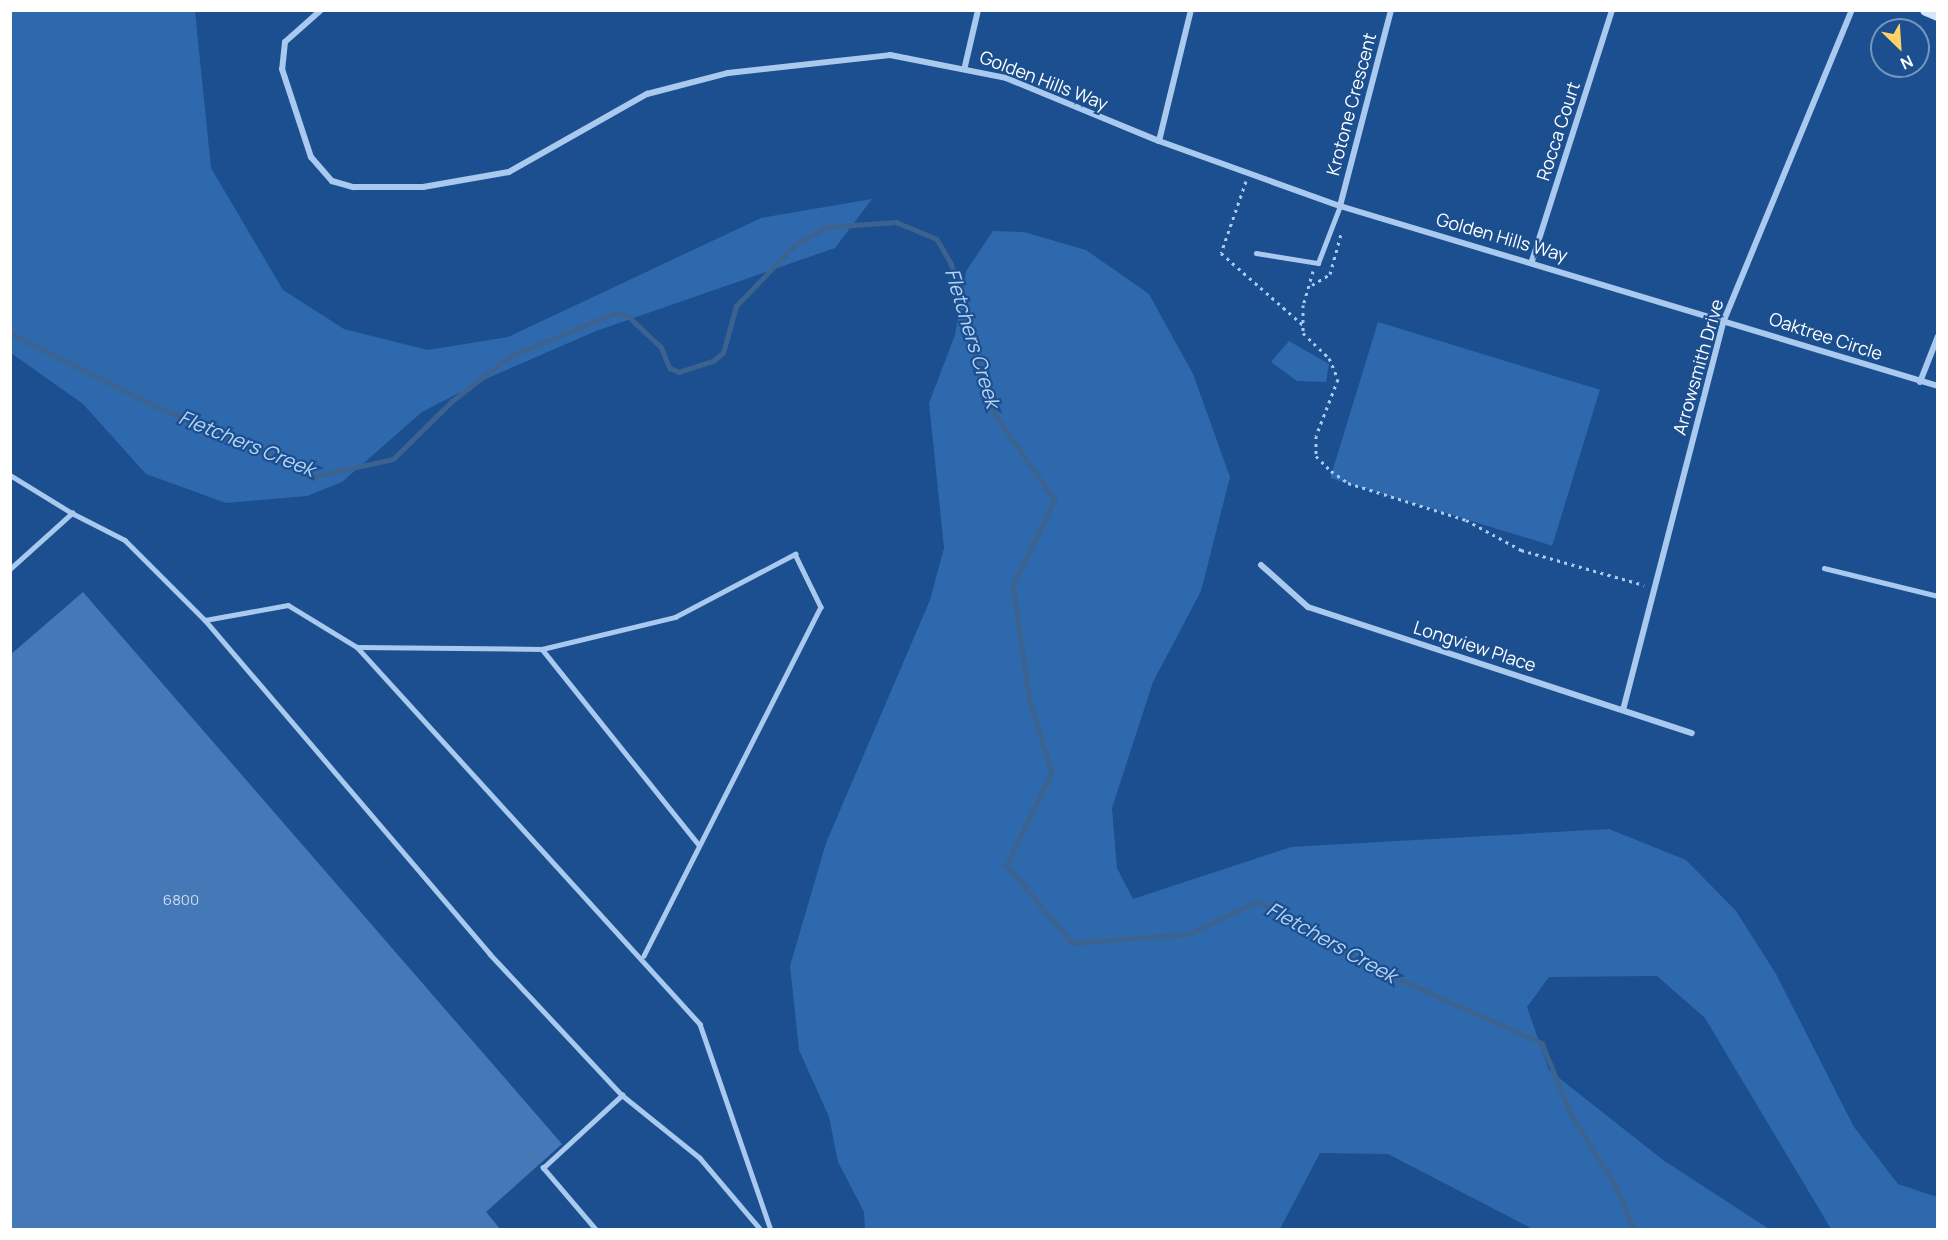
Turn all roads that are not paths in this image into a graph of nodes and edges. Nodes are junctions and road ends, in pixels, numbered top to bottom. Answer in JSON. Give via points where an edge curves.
{"nodes":[{"id":1,"x":321,"y":10,"type":"edge"},
{"id":2,"x":978,"y":10,"type":"edge"},
{"id":3,"x":1191,"y":10,"type":"edge"},
{"id":4,"x":1391,"y":10,"type":"edge"},
{"id":5,"x":1612,"y":10,"type":"edge"},
{"id":6,"x":1852,"y":10,"type":"edge"},
{"id":7,"x":1926,"y":10,"type":"edge"},
{"id":8,"x":1938,"y":15,"type":"edge"},
{"id":9,"x":965,"y":66,"type":"junction"},
{"id":10,"x":1159,"y":141,"type":"junction"},
{"id":11,"x":1340,"y":206,"type":"junction"},
{"id":12,"x":1256,"y":253,"type":"dead end"},
{"id":13,"x":1532,"y":261,"type":"junction"},
{"id":14,"x":1724,"y":320,"type":"junction"},
{"id":15,"x":1938,"y":336,"type":"edge"},
{"id":16,"x":1920,"y":382,"type":"junction"},
{"id":17,"x":1938,"y":386,"type":"edge"},
{"id":18,"x":10,"y":475,"type":"edge"},
{"id":19,"x":72,"y":513,"type":"junction"},
{"id":20,"x":1261,"y":565,"type":"dead end"},
{"id":21,"x":1824,"y":568,"type":"dead end"},
{"id":22,"x":10,"y":569,"type":"edge"},
{"id":23,"x":1938,"y":596,"type":"edge"},
{"id":24,"x":205,"y":620,"type":"junction"},
{"id":25,"x":357,"y":647,"type":"junction"},
{"id":26,"x":542,"y":649,"type":"junction"},
{"id":27,"x":1623,"y":711,"type":"junction"},
{"id":28,"x":1692,"y":733,"type":"dead end"},
{"id":29,"x":699,"y":845,"type":"junction"},
{"id":30,"x":644,"y":956,"type":"junction"},
{"id":31,"x":622,"y":1095,"type":"junction"},
{"id":32,"x":596,"y":1230,"type":"edge"},
{"id":33,"x":761,"y":1230,"type":"edge"},
{"id":34,"x":771,"y":1230,"type":"edge"}],
"edges":[{"from":1,"to":9,"type":"street","name":"Golden Hills Way","via":[[285,42],[282,69],[311,157],[332,181],[353,187],[423,187],[509,172],[647,94],[728,73],[890,55]]},
{"from":2,"to":9,"type":"street"},
{"from":3,"to":10,"type":"street"},
{"from":4,"to":11,"type":"street","name":"Krotone Crescent"},
{"from":5,"to":13,"type":"street","name":"Rocca Court"},
{"from":6,"to":14,"type":"street","name":"Arrowsmith Drive"},
{"from":7,"to":8,"type":"street"},
{"from":9,"to":10,"type":"street","name":"Golden Hills Way"},
{"from":10,"to":11,"type":"street","name":"Golden Hills Way"},
{"from":11,"to":12,"type":"lane","via":[[1323,258],[1313,263]]},
{"from":11,"to":13,"type":"street","name":"Golden Hills Way"},
{"from":13,"to":14,"type":"street","name":"Golden Hills Way"},
{"from":14,"to":16,"type":"street","name":"Oaktree Circle"},
{"from":14,"to":27,"type":"street","name":"Arrowsmith Drive"},
{"from":15,"to":16,"type":"street"},
{"from":16,"to":17,"type":"street","name":"Oaktree Circle"},
{"from":18,"to":19,"type":"lane"},
{"from":19,"to":22,"type":"lane"},
{"from":19,"to":24,"type":"lane","via":[[125,540]]},
{"from":20,"to":27,"type":"street","name":"Longview Place","via":[[1308,607]]},
{"from":21,"to":23,"type":"lane"},
{"from":24,"to":25,"type":"lane","via":[[288,605]]},
{"from":24,"to":31,"type":"lane","via":[[490,954]]},
{"from":25,"to":26,"type":"lane"},
{"from":25,"to":30,"type":"lane"},
{"from":26,"to":29,"type":"lane"},
{"from":26,"to":29,"type":"lane","via":[[675,617],[795,554],[821,607]]},
{"from":27,"to":28,"type":"street","name":"Longview Place"},
{"from":29,"to":30,"type":"lane"},
{"from":30,"to":34,"type":"lane","via":[[700,1024]]},
{"from":31,"to":32,"type":"lane","via":[[543,1168]]},
{"from":31,"to":33,"type":"lane","via":[[700,1158]]}]}
